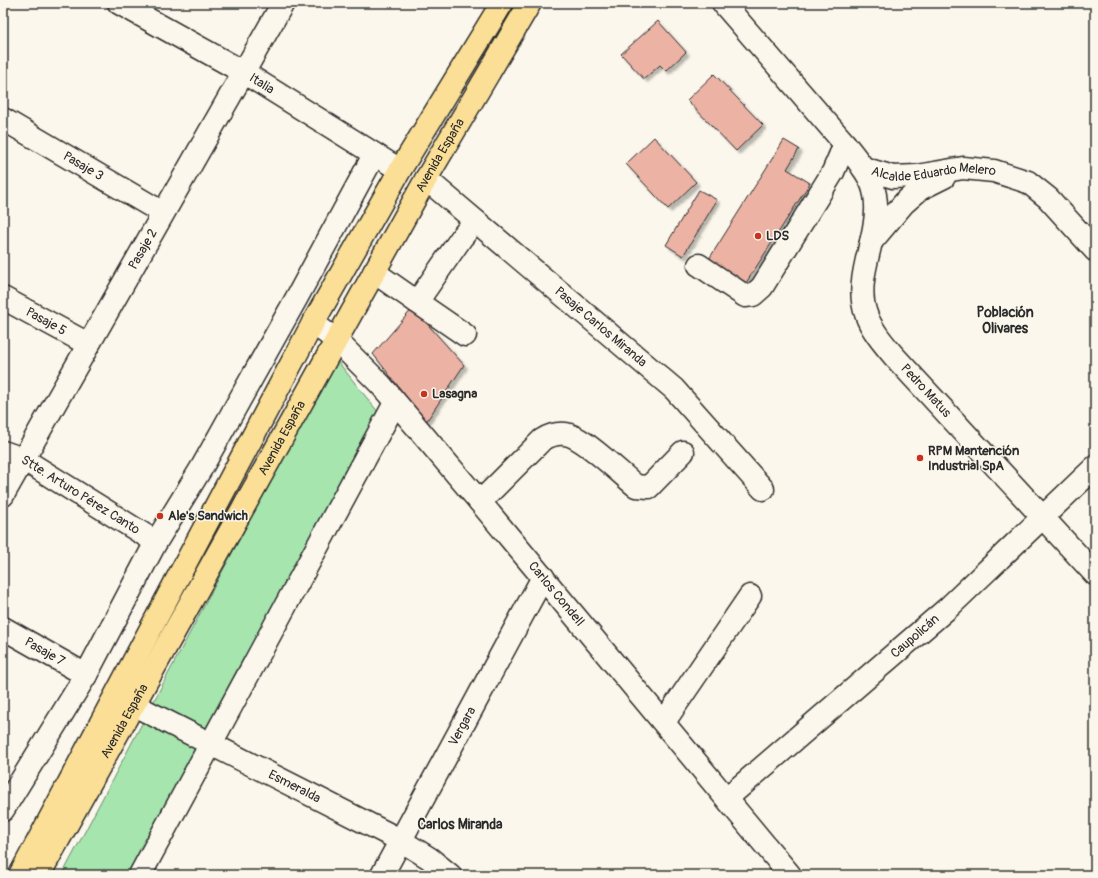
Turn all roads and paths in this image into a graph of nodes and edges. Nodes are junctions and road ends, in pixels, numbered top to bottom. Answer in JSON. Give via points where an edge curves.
{"nodes":[{"id":1,"x":119,"y":3,"type":"edge"},
{"id":2,"x":283,"y":3,"type":"edge"},
{"id":3,"x":502,"y":3,"type":"edge"},
{"id":4,"x":530,"y":3,"type":"edge"},
{"id":5,"x":723,"y":3,"type":"edge"},
{"id":6,"x":243,"y":72,"type":"junction"},
{"id":7,"x":3,"y":119,"type":"edge"},
{"id":8,"x":844,"y":144,"type":"junction"},
{"id":9,"x":374,"y":155,"type":"junction"},
{"id":10,"x":864,"y":168,"type":"junction"},
{"id":11,"x":963,"y":168,"type":"junction"},
{"id":12,"x":400,"y":170,"type":"junction"},
{"id":13,"x":426,"y":179,"type":"junction"},
{"id":14,"x":163,"y":213,"type":"junction"},
{"id":15,"x":475,"y":221,"type":"junction"},
{"id":16,"x":871,"y":242,"type":"junction"},
{"id":17,"x":1095,"y":250,"type":"edge"},
{"id":18,"x":699,"y":265,"type":"dead end"},
{"id":19,"x":374,"y":272,"type":"junction"},
{"id":20,"x":3,"y":298,"type":"edge"},
{"id":21,"x":417,"y":302,"type":"junction"},
{"id":22,"x":313,"y":323,"type":"junction"},
{"id":23,"x":466,"y":335,"type":"dead end"},
{"id":24,"x":336,"y":340,"type":"junction"},
{"id":25,"x":88,"y":344,"type":"junction"},
{"id":26,"x":395,"y":403,"type":"junction"},
{"id":27,"x":3,"y":452,"type":"edge"},
{"id":28,"x":683,"y":452,"type":"dead end"},
{"id":29,"x":23,"y":458,"type":"junction"},
{"id":30,"x":1095,"y":467,"type":"edge"},
{"id":31,"x":763,"y":489,"type":"dead end"},
{"id":32,"x":3,"y":494,"type":"edge"},
{"id":33,"x":480,"y":502,"type":"junction"},
{"id":34,"x":1043,"y":516,"type":"junction"},
{"id":35,"x":156,"y":542,"type":"junction"},
{"id":36,"x":1095,"y":574,"type":"edge"},
{"id":37,"x":543,"y":577,"type":"junction"},
{"id":38,"x":750,"y":596,"type":"dead end"},
{"id":39,"x":3,"y":628,"type":"edge"},
{"id":40,"x":86,"y":675,"type":"junction"},
{"id":41,"x":134,"y":705,"type":"junction"},
{"id":42,"x":664,"y":722,"type":"junction"},
{"id":43,"x":209,"y":744,"type":"junction"},
{"id":44,"x":9,"y":788,"type":"edge"},
{"id":45,"x":727,"y":798,"type":"junction"},
{"id":46,"x":3,"y":810,"type":"edge"},
{"id":47,"x":400,"y":840,"type":"junction"},
{"id":48,"x":20,"y":875,"type":"edge"},
{"id":49,"x":39,"y":875,"type":"edge"},
{"id":50,"x":140,"y":875,"type":"edge"},
{"id":51,"x":382,"y":875,"type":"edge"},
{"id":52,"x":450,"y":875,"type":"edge"},
{"id":53,"x":790,"y":875,"type":"edge"}],
"edges":[{"from":1,"to":6,"type":"street","name":"Italia"},
{"from":2,"to":6,"type":"street","name":"Pasaje 2"},
{"from":3,"to":12,"type":"main road","name":"Avenida España"},
{"from":4,"to":13,"type":"main road","name":"Avenida España"},
{"from":5,"to":8,"type":"street","name":"Alcalde Eduardo Melero"},
{"from":6,"to":9,"type":"street","name":"Italia"},
{"from":6,"to":14,"type":"street","name":"Pasaje 2"},
{"from":7,"to":14,"type":"street","name":"Pasaje 3"},
{"from":8,"to":10,"type":"street","name":"Alcalde Eduardo Melero"},
{"from":8,"to":18,"type":"street","via":[[833,172],[762,288],[753,296],[745,296]]},
{"from":9,"to":12,"type":"street","name":"Italia"},
{"from":9,"to":35,"type":"street","via":[[202,467]]},
{"from":10,"to":11,"type":"street","name":"Alcalde Eduardo Melero","via":[[893,177],[917,176]]},
{"from":10,"to":16,"type":"street","name":"Pedro Matus","via":[[872,184],[876,201]]},
{"from":11,"to":16,"type":"street","via":[[920,189],[904,203]]},
{"from":11,"to":17,"type":"street","name":"Alcalde Eduardo Melero","via":[[994,171],[1028,182],[1048,198]]},
{"from":12,"to":22,"type":"main road","name":"Avenida España"},
{"from":13,"to":15,"type":"street","name":"Pasaje Carlos Miranda"},
{"from":13,"to":19,"type":"main road","name":"Avenida España"},
{"from":14,"to":25,"type":"street","name":"Pasaje 2"},
{"from":15,"to":21,"type":"street"},
{"from":15,"to":31,"type":"street","name":"Pasaje Carlos Miranda","via":[[674,389]]},
{"from":16,"to":34,"type":"street","name":"Pedro Matus","via":[[862,291],[866,314],[878,336]]},
{"from":19,"to":21,"type":"street"},
{"from":19,"to":24,"type":"main road","name":"Avenida España"},
{"from":20,"to":25,"type":"street","name":"Pasaje 5"},
{"from":21,"to":23,"type":"street"},
{"from":22,"to":24,"type":"street","name":"Carlos Condell"},
{"from":22,"to":48,"type":"main road","name":"Avenida España"},
{"from":24,"to":26,"type":"street","name":"Carlos Condell","via":[[381,385]]},
{"from":24,"to":41,"type":"main road","name":"Avenida España"},
{"from":25,"to":29,"type":"street","name":"Pasaje 2"},
{"from":26,"to":33,"type":"street","name":"Carlos Condell"},
{"from":26,"to":43,"type":"street"},
{"from":27,"to":29,"type":"street","name":"Stte. Arturo Pérez Canto"},
{"from":28,"to":33,"type":"street","via":[[649,487],[642,488],[636,486],[581,440],[566,434],[552,434],[542,440]]},
{"from":29,"to":32,"type":"street","name":"Pasaje 2"},
{"from":29,"to":35,"type":"street","name":"Stte. Arturo Pérez Canto"},
{"from":30,"to":34,"type":"street","name":"Caupolicán"},
{"from":33,"to":37,"type":"street","name":"Carlos Condell"},
{"from":34,"to":36,"type":"street","name":"Pedro Matus"},
{"from":34,"to":45,"type":"street","name":"Caupolicán","via":[[917,636]]},
{"from":35,"to":40,"type":"street"},
{"from":37,"to":42,"type":"street","name":"Carlos Condell"},
{"from":37,"to":47,"type":"street","name":"Vergara"},
{"from":38,"to":42,"type":"street"},
{"from":39,"to":40,"type":"street","name":"Pasaje 7"},
{"from":40,"to":44,"type":"street"},
{"from":41,"to":43,"type":"street","name":"Esmeralda"},
{"from":41,"to":49,"type":"main road","name":"Avenida España"},
{"from":42,"to":45,"type":"street","name":"Carlos Condell"},
{"from":43,"to":47,"type":"street","name":"Esmeralda"},
{"from":43,"to":50,"type":"street"},
{"from":44,"to":46,"type":"street"},
{"from":45,"to":53,"type":"street","name":"Carlos Condell"},
{"from":47,"to":51,"type":"street","name":"Vergara"},
{"from":47,"to":52,"type":"street","name":"Esmeralda"}]}
